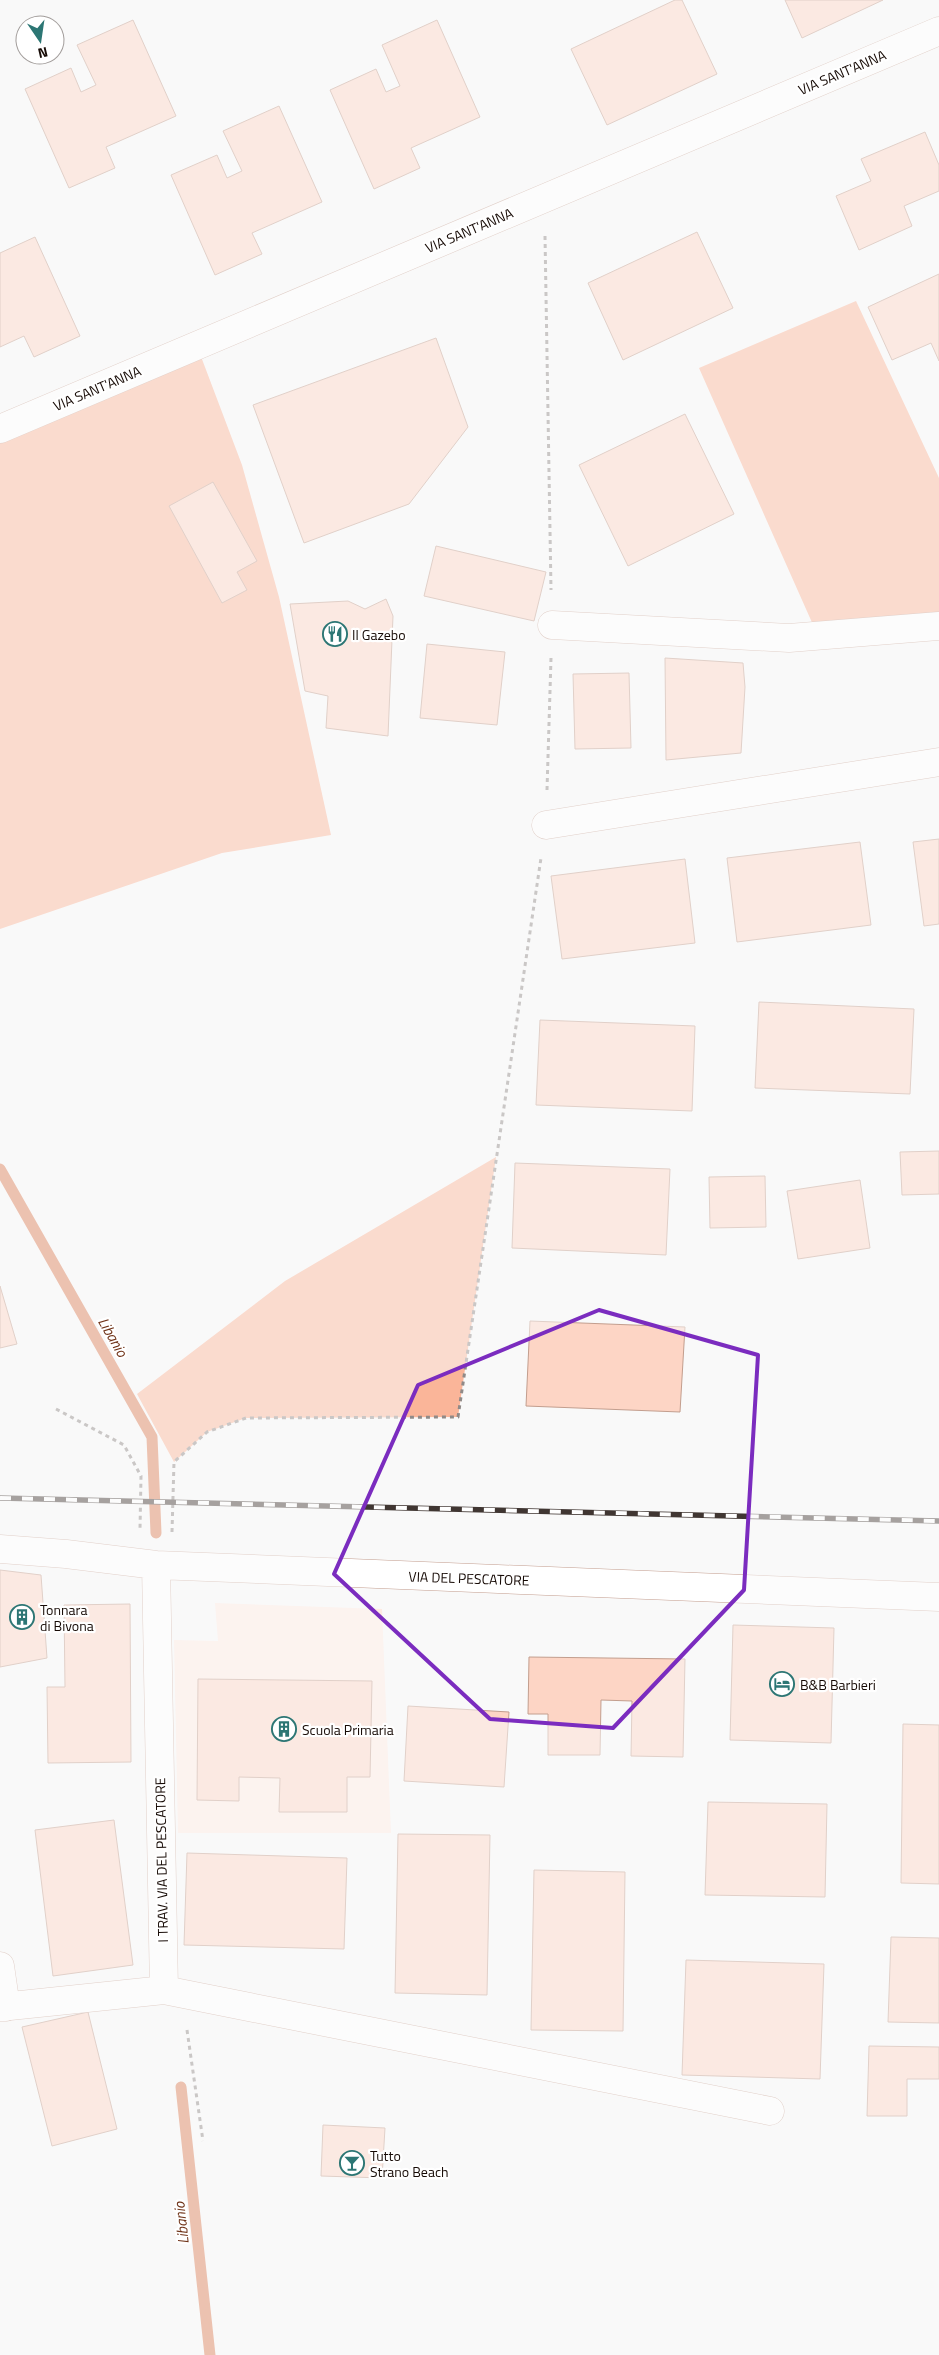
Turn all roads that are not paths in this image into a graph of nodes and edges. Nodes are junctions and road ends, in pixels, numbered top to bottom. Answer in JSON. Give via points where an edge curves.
{"nodes":[{"id":1,"x":939,"y":31,"type":"edge"},
{"id":2,"x":0,"y":429,"type":"edge"},
{"id":3,"x":552,"y":625,"type":"road end"},
{"id":4,"x":939,"y":626,"type":"edge"},
{"id":5,"x":939,"y":762,"type":"edge"},
{"id":6,"x":546,"y":825,"type":"road end"},
{"id":7,"x":0,"y":1549,"type":"edge"},
{"id":8,"x":156,"y":1564,"type":"junction"},
{"id":9,"x":939,"y":1597,"type":"edge"},
{"id":10,"x":0,"y":1966,"type":"edge"},
{"id":11,"x":173,"y":1991,"type":"junction"},
{"id":12,"x":3,"y":2007,"type":"edge"},
{"id":13,"x":770,"y":2110,"type":"dead end"}],
"edges":[{"from":1,"to":2,"type":"street","name":"VIA SANT'ANNA"},
{"from":3,"to":4,"type":"street","via":[[789,638]]},
{"from":5,"to":6,"type":"street"},
{"from":7,"to":8,"type":"street","name":"VIA DEL PESCATORE"},
{"from":8,"to":9,"type":"street","name":"VIA DEL PESCATORE"},
{"from":8,"to":11,"type":"street","name":"I TRAV. VIA DEL PESCATORE"},
{"from":10,"to":12,"type":"street"},
{"from":11,"to":12,"type":"street"},
{"from":11,"to":13,"type":"street"}]}
